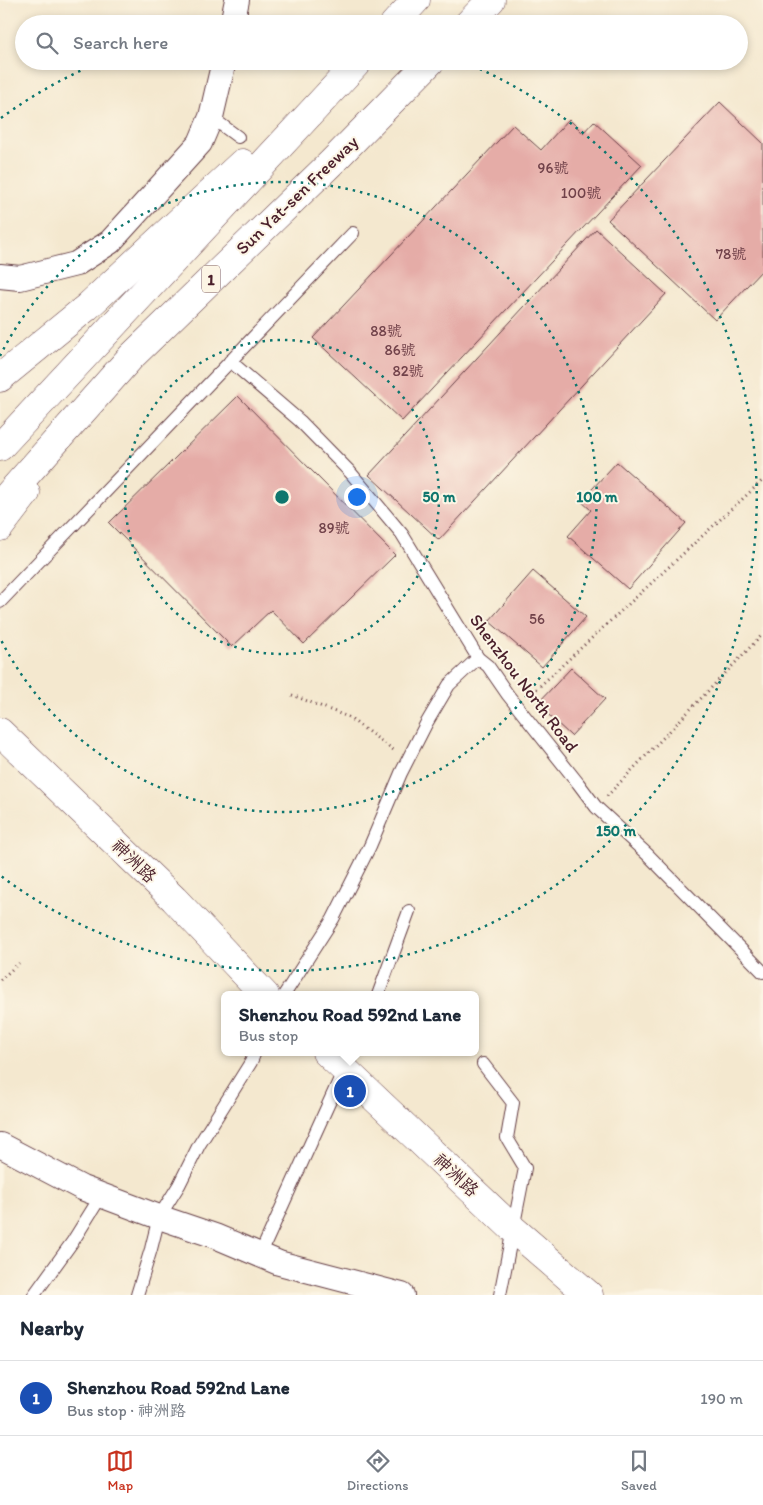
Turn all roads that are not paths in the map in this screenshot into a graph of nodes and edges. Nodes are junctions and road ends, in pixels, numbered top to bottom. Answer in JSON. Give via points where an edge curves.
{"nodes":[{"id":1,"x":237,"y":0,"type":"edge"},
{"id":2,"x":491,"y":0,"type":"edge"},
{"id":3,"x":234,"y":15,"type":"edge"},
{"id":4,"x":477,"y":15,"type":"edge"},
{"id":5,"x":222,"y":70,"type":"edge"},
{"id":6,"x":341,"y":70,"type":"edge"},
{"id":7,"x":351,"y":70,"type":"edge"},
{"id":8,"x":422,"y":70,"type":"edge"},
{"id":9,"x":211,"y":117,"type":"junction"},
{"id":10,"x":238,"y":137,"type":"dead end"},
{"id":11,"x":353,"y":233,"type":"dead end"},
{"id":12,"x":0,"y":276,"type":"edge"},
{"id":13,"x":131,"y":356,"type":"junction"},
{"id":14,"x":230,"y":361,"type":"junction"},
{"id":15,"x":0,"y":378,"type":"edge"},
{"id":16,"x":0,"y":447,"type":"edge"},
{"id":17,"x":0,"y":504,"type":"edge"},
{"id":18,"x":0,"y":528,"type":"edge"},
{"id":19,"x":0,"y":602,"type":"edge"},
{"id":20,"x":478,"y":658,"type":"junction"},
{"id":21,"x":0,"y":732,"type":"edge"},
{"id":22,"x":0,"y":756,"type":"edge"},
{"id":23,"x":168,"y":905,"type":"junction"},
{"id":24,"x":409,"y":910,"type":"dead end"},
{"id":25,"x":763,"y":972,"type":"edge"},
{"id":26,"x":259,"y":991,"type":"edge"},
{"id":27,"x":287,"y":991,"type":"edge"},
{"id":28,"x":379,"y":991,"type":"edge"},
{"id":29,"x":253,"y":1056,"type":"edge"},
{"id":30,"x":341,"y":1058,"type":"edge"},
{"id":31,"x":483,"y":1064,"type":"dead end"},
{"id":32,"x":0,"y":1145,"type":"edge"},
{"id":33,"x":101,"y":1196,"type":"junction"},
{"id":34,"x":159,"y":1217,"type":"junction"},
{"id":35,"x":512,"y":1229,"type":"junction"},
{"id":36,"x":260,"y":1255,"type":"junction"},
{"id":37,"x":34,"y":1295,"type":"edge"},
{"id":38,"x":137,"y":1295,"type":"edge"},
{"id":39,"x":402,"y":1295,"type":"edge"},
{"id":40,"x":500,"y":1295,"type":"edge"},
{"id":41,"x":589,"y":1295,"type":"edge"}],
"edges":[{"from":1,"to":3,"type":"street"},
{"from":2,"to":4,"type":"main road"},
{"from":5,"to":9,"type":"street"},
{"from":6,"to":15,"type":"main road","via":[[87,307]]},
{"from":7,"to":16,"type":"main road","number":"1"},
{"from":8,"to":13,"type":"main road","name":"Sun Yat-sen Freeway","number":"1"},
{"from":9,"to":10,"type":"lane"},
{"from":9,"to":12,"type":"street","via":[[200,143],[110,242],[76,264],[20,278]]},
{"from":11,"to":14,"type":"lane"},
{"from":13,"to":17,"type":"main road","name":"Sun Yat-sen Freeway","number":"1"},
{"from":13,"to":18,"type":"main road"},
{"from":14,"to":19,"type":"lane"},
{"from":14,"to":20,"type":"lane","name":"Shenzhou North Road","via":[[350,472],[402,534]]},
{"from":20,"to":25,"type":"lane","name":"Shenzhou North Road","via":[[488,666],[596,807]]},
{"from":20,"to":27,"type":"lane","via":[[449,686],[426,724],[333,919]]},
{"from":21,"to":23,"type":"main road","name":"神洲路"},
{"from":22,"to":23,"type":"main road","name":"神洲路"},
{"from":23,"to":26,"type":"main road","name":"神洲路"},
{"from":24,"to":28,"type":"lane"},
{"from":29,"to":34,"type":"lane"},
{"from":30,"to":35,"type":"main road","name":"神洲路"},
{"from":30,"to":36,"type":"lane"},
{"from":31,"to":35,"type":"lane","via":[[512,1104],[507,1138],[525,1168]]},
{"from":32,"to":33,"type":"street"},
{"from":33,"to":34,"type":"street"},
{"from":33,"to":37,"type":"lane"},
{"from":34,"to":36,"type":"street"},
{"from":34,"to":38,"type":"lane"},
{"from":35,"to":40,"type":"lane"},
{"from":35,"to":41,"type":"main road","name":"神洲路"},
{"from":36,"to":39,"type":"street","via":[[279,1263]]}]}
